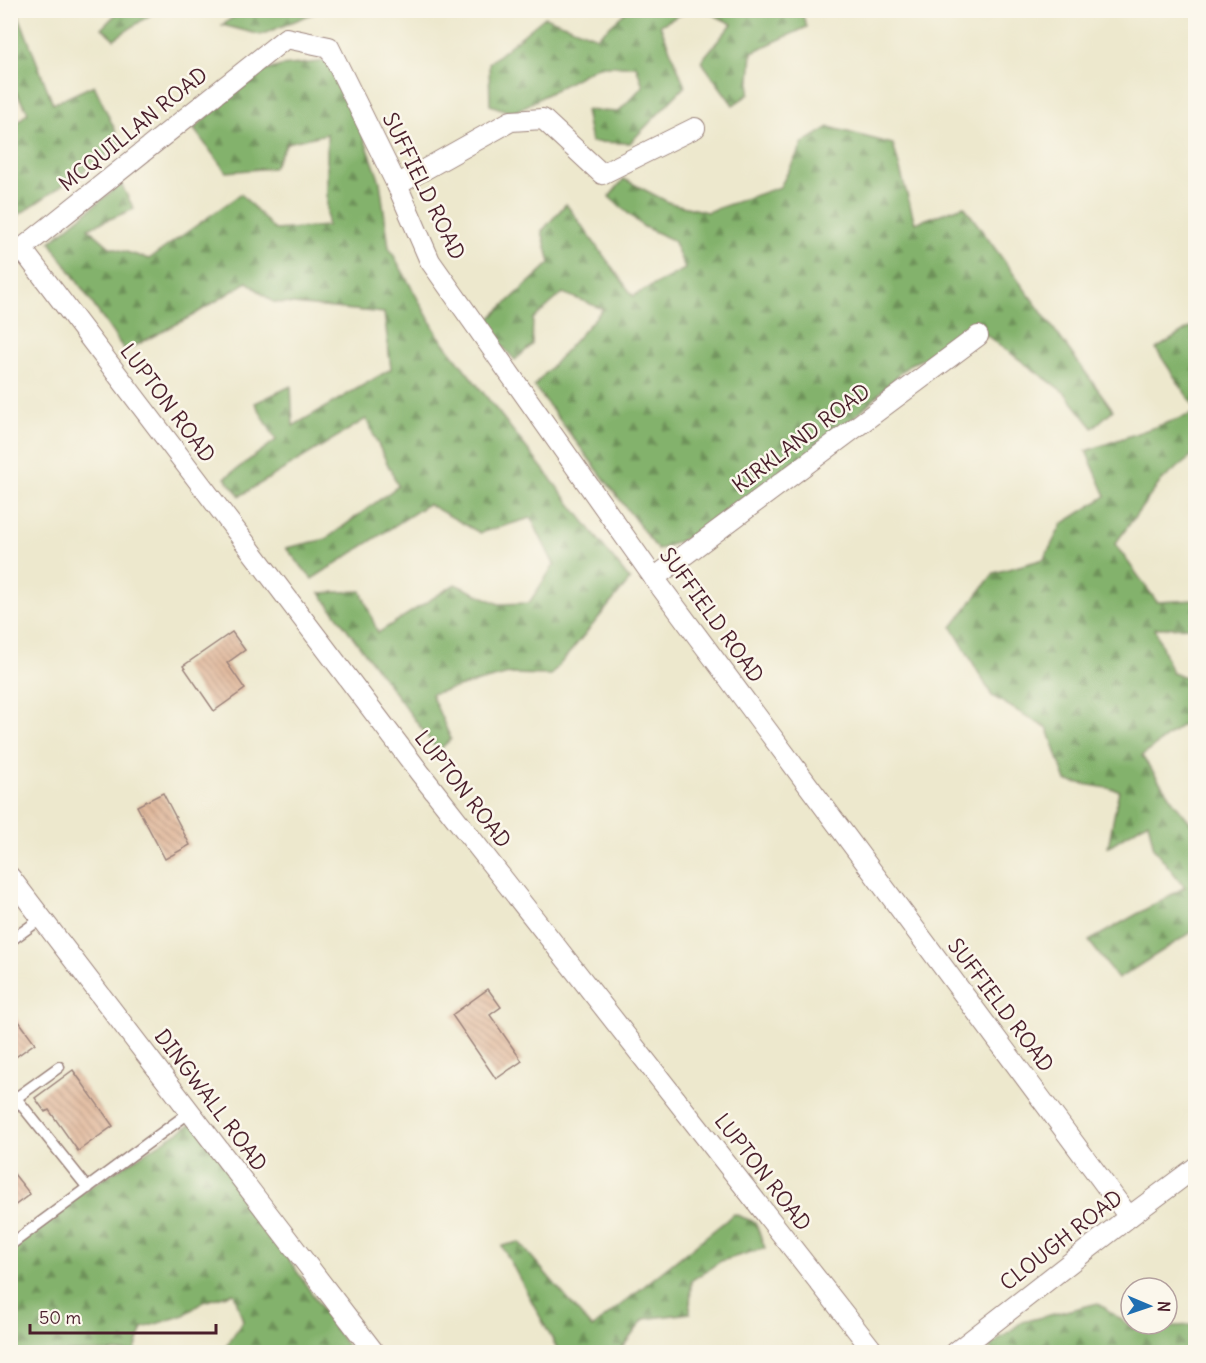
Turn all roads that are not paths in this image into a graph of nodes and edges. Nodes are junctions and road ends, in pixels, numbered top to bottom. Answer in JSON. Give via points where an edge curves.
{"nodes":[{"id":1,"x":286,"y":38,"type":"joint"},
{"id":2,"x":695,"y":128,"type":"dead end"},
{"id":3,"x":397,"y":185,"type":"junction"},
{"id":4,"x":16,"y":254,"type":"edge"},
{"id":5,"x":978,"y":336,"type":"dead end"},
{"id":6,"x":654,"y":578,"type":"junction"},
{"id":7,"x":10,"y":877,"type":"edge"},
{"id":8,"x":42,"y":918,"type":"junction"},
{"id":9,"x":10,"y":941,"type":"edge"},
{"id":10,"x":59,"y":1067,"type":"dead end"},
{"id":11,"x":13,"y":1100,"type":"edge"},
{"id":12,"x":190,"y":1112,"type":"junction"},
{"id":13,"x":1196,"y":1167,"type":"edge"},
{"id":14,"x":88,"y":1188,"type":"junction"},
{"id":15,"x":1129,"y":1218,"type":"junction"},
{"id":16,"x":10,"y":1245,"type":"edge"},
{"id":17,"x":374,"y":1353,"type":"edge"},
{"id":18,"x":874,"y":1353,"type":"edge"},
{"id":19,"x":956,"y":1353,"type":"edge"}],
"edges":[{"from":1,"to":3,"type":"street","name":"SUFFIELD ROAD","via":[[329,47]]},
{"from":1,"to":4,"type":"street","name":"MCQUILLAN ROAD"},
{"from":2,"to":3,"type":"street","via":[[602,174],[543,119],[511,121]]},
{"from":3,"to":6,"type":"street","name":"SUFFIELD ROAD","via":[[430,261]]},
{"from":4,"to":18,"type":"street","name":"LUPTON ROAD"},
{"from":5,"to":6,"type":"street","name":"KIRKLAND ROAD"},
{"from":6,"to":15,"type":"street","name":"SUFFIELD ROAD"},
{"from":7,"to":8,"type":"street","name":"DINGWALL ROAD"},
{"from":8,"to":9,"type":"lane"},
{"from":8,"to":12,"type":"street","name":"DINGWALL ROAD"},
{"from":10,"to":11,"type":"lane"},
{"from":11,"to":14,"type":"lane"},
{"from":12,"to":14,"type":"lane"},
{"from":12,"to":17,"type":"street","name":"DINGWALL ROAD"},
{"from":13,"to":15,"type":"street","name":"CLOUGH ROAD"},
{"from":14,"to":16,"type":"lane"},
{"from":15,"to":19,"type":"street","name":"CLOUGH ROAD"}]}
